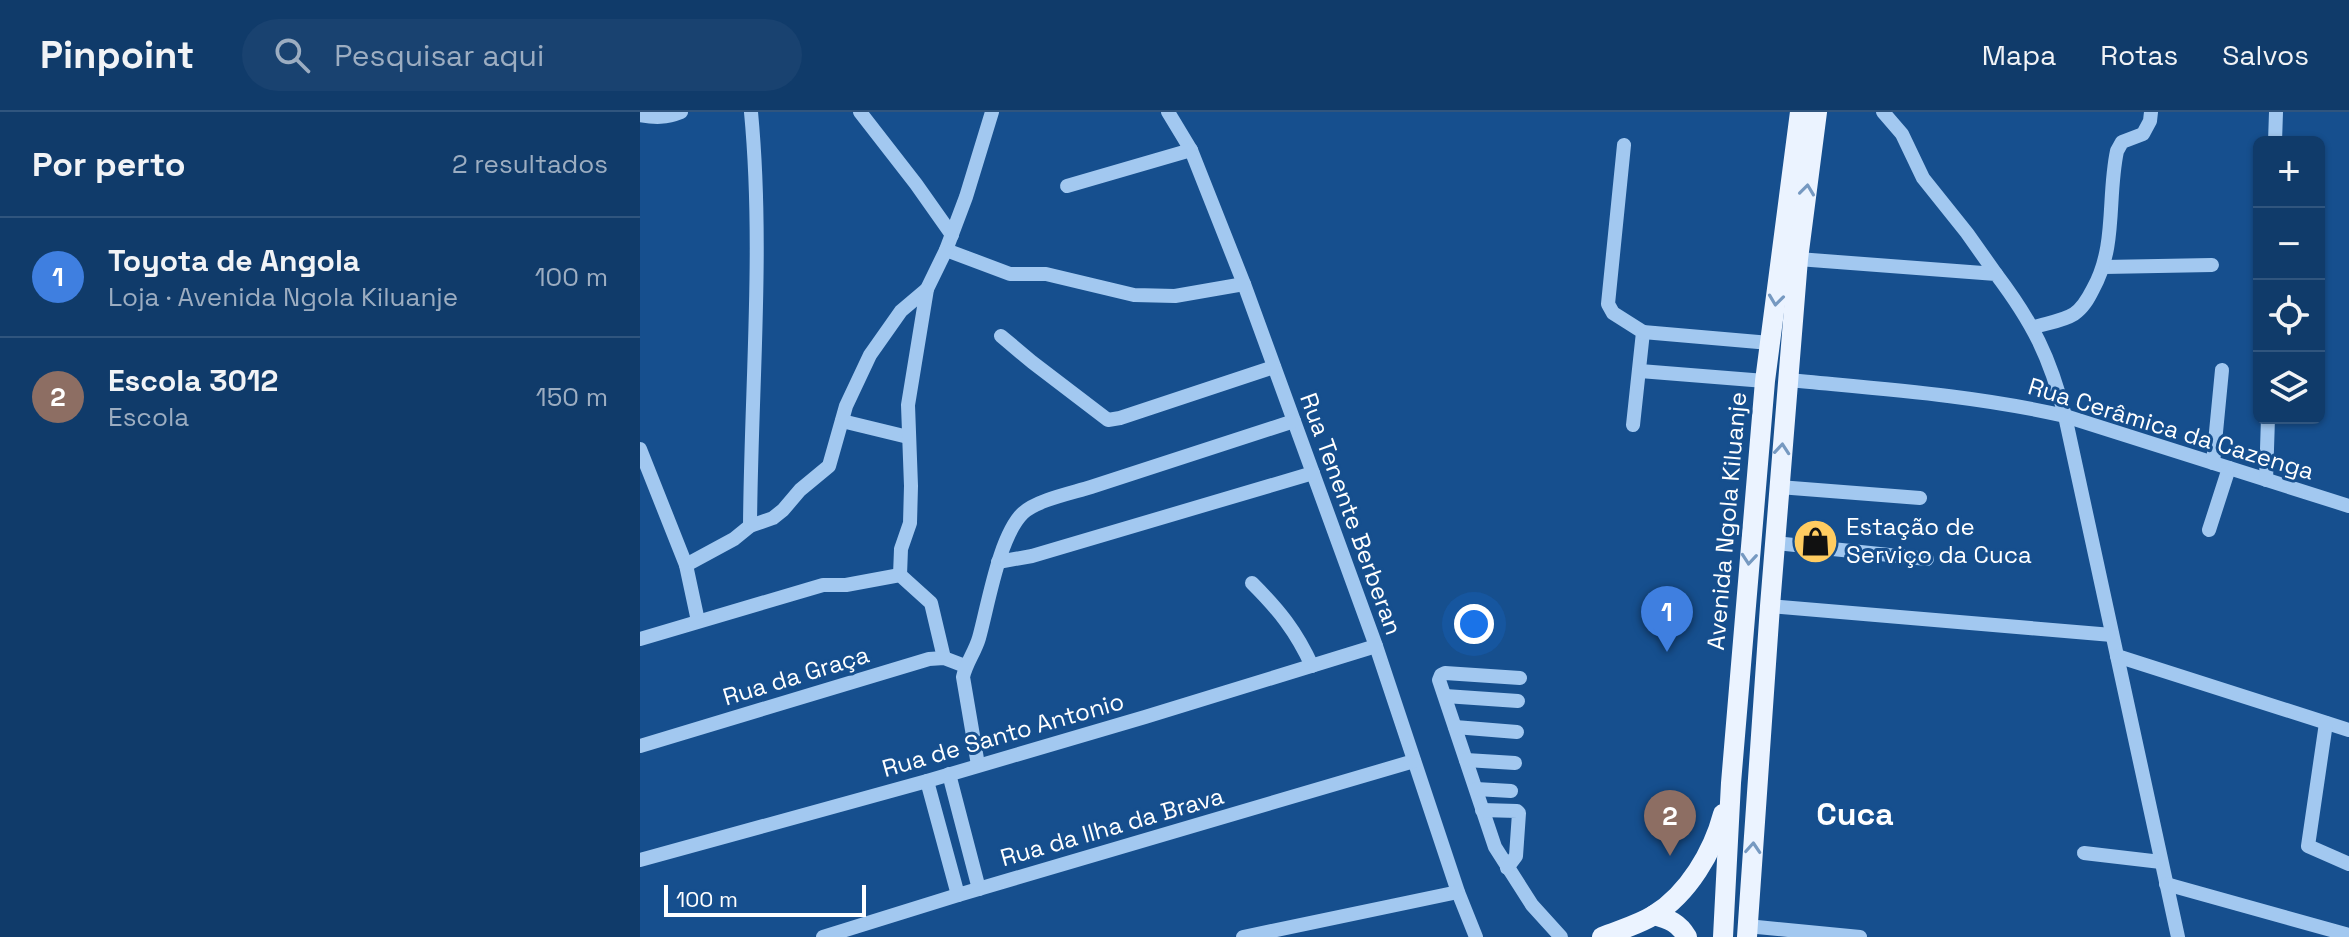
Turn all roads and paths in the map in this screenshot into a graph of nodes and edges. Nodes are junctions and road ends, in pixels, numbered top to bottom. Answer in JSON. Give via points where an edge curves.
{"nodes":[{"id":1,"x":681,"y":112,"type":"edge"},
{"id":2,"x":751,"y":112,"type":"edge"},
{"id":3,"x":860,"y":112,"type":"edge"},
{"id":4,"x":992,"y":112,"type":"edge"},
{"id":5,"x":1168,"y":112,"type":"edge"},
{"id":6,"x":1800,"y":112,"type":"edge"},
{"id":7,"x":1817,"y":112,"type":"edge"},
{"id":8,"x":1883,"y":112,"type":"edge"},
{"id":9,"x":2151,"y":112,"type":"edge"},
{"id":10,"x":2276,"y":112,"type":"edge"},
{"id":11,"x":640,"y":115,"type":"edge"},
{"id":12,"x":2275,"y":136,"type":"edge"},
{"id":13,"x":1624,"y":145,"type":"dead end"},
{"id":14,"x":1191,"y":150,"type":"junction"},
{"id":15,"x":1067,"y":186,"type":"dead end"},
{"id":16,"x":952,"y":235,"type":"junction"},
{"id":17,"x":946,"y":250,"type":"junction"},
{"id":18,"x":1798,"y":259,"type":"junction"},
{"id":19,"x":2212,"y":265,"type":"dead end"},
{"id":20,"x":2104,"y":267,"type":"junction"},
{"id":21,"x":1996,"y":274,"type":"junction"},
{"id":22,"x":1244,"y":284,"type":"junction"},
{"id":23,"x":927,"y":289,"type":"junction"},
{"id":24,"x":2034,"y":327,"type":"junction"},
{"id":25,"x":1643,"y":332,"type":"junction"},
{"id":26,"x":1001,"y":336,"type":"dead end"},
{"id":27,"x":1770,"y":343,"type":"junction"},
{"id":28,"x":1274,"y":367,"type":"junction"},
{"id":29,"x":2222,"y":370,"type":"dead end"},
{"id":30,"x":1640,"y":371,"type":"junction"},
{"id":31,"x":1788,"y":380,"type":"junction"},
{"id":32,"x":1765,"y":381,"type":"junction"},
{"id":33,"x":2065,"y":416,"type":"junction"},
{"id":34,"x":842,"y":421,"type":"junction"},
{"id":35,"x":1294,"y":421,"type":"junction"},
{"id":36,"x":2268,"y":424,"type":"edge"},
{"id":37,"x":1633,"y":425,"type":"dead end"},
{"id":38,"x":908,"y":437,"type":"junction"},
{"id":39,"x":640,"y":449,"type":"edge"},
{"id":40,"x":2213,"y":463,"type":"junction"},
{"id":41,"x":2229,"y":468,"type":"junction"},
{"id":42,"x":1313,"y":473,"type":"junction"},
{"id":43,"x":2266,"y":480,"type":"junction"},
{"id":44,"x":1779,"y":487,"type":"junction"},
{"id":45,"x":1920,"y":498,"type":"dead end"},
{"id":46,"x":2349,"y":506,"type":"edge"},
{"id":47,"x":750,"y":526,"type":"junction"},
{"id":48,"x":2209,"y":530,"type":"dead end"},
{"id":49,"x":1775,"y":543,"type":"junction"},
{"id":50,"x":1927,"y":559,"type":"dead end"},
{"id":51,"x":998,"y":562,"type":"junction"},
{"id":52,"x":686,"y":565,"type":"junction"},
{"id":53,"x":900,"y":575,"type":"junction"},
{"id":54,"x":1252,"y":583,"type":"dead end"},
{"id":55,"x":1770,"y":606,"type":"junction"},
{"id":56,"x":698,"y":621,"type":"junction"},
{"id":57,"x":2112,"y":635,"type":"junction"},
{"id":58,"x":640,"y":639,"type":"edge"},
{"id":59,"x":1376,"y":646,"type":"junction"},
{"id":60,"x":2117,"y":656,"type":"junction"},
{"id":61,"x":944,"y":658,"type":"junction"},
{"id":62,"x":965,"y":666,"type":"junction"},
{"id":63,"x":1312,"y":666,"type":"junction"},
{"id":64,"x":1520,"y":678,"type":"dead end"},
{"id":65,"x":1445,"y":696,"type":"junction"},
{"id":66,"x":1518,"y":701,"type":"dead end"},
{"id":67,"x":2326,"y":723,"type":"junction"},
{"id":68,"x":1455,"y":727,"type":"junction"},
{"id":69,"x":2349,"y":730,"type":"edge"},
{"id":70,"x":1517,"y":732,"type":"dead end"},
{"id":71,"x":640,"y":746,"type":"edge"},
{"id":72,"x":1466,"y":760,"type":"junction"},
{"id":73,"x":1414,"y":761,"type":"junction"},
{"id":74,"x":1515,"y":763,"type":"dead end"},
{"id":75,"x":978,"y":765,"type":"junction"},
{"id":76,"x":949,"y":774,"type":"junction"},
{"id":77,"x":927,"y":781,"type":"junction"},
{"id":78,"x":1731,"y":783,"type":"junction"},
{"id":79,"x":1476,"y":789,"type":"junction"},
{"id":80,"x":1511,"y":791,"type":"dead end"},
{"id":81,"x":1482,"y":810,"type":"junction"},
{"id":82,"x":2084,"y":853,"type":"dead end"},
{"id":83,"x":640,"y":860,"type":"edge"},
{"id":84,"x":2161,"y":862,"type":"junction"},
{"id":85,"x":2349,"y":864,"type":"edge"},
{"id":86,"x":1507,"y":868,"type":"junction"},
{"id":87,"x":2166,"y":884,"type":"junction"},
{"id":88,"x":979,"y":889,"type":"junction"},
{"id":89,"x":1458,"y":892,"type":"junction"},
{"id":90,"x":958,"y":895,"type":"junction"},
{"id":91,"x":1654,"y":915,"type":"junction"},
{"id":92,"x":1747,"y":931,"type":"edge"},
{"id":93,"x":2349,"y":935,"type":"edge"},
{"id":94,"x":823,"y":937,"type":"edge"},
{"id":95,"x":1243,"y":937,"type":"edge"},
{"id":96,"x":1476,"y":937,"type":"edge"},
{"id":97,"x":1561,"y":937,"type":"edge"},
{"id":98,"x":1602,"y":937,"type":"edge"},
{"id":99,"x":1687,"y":937,"type":"edge"},
{"id":100,"x":1723,"y":937,"type":"edge"},
{"id":101,"x":1860,"y":937,"type":"edge"},
{"id":102,"x":2178,"y":937,"type":"edge"}],
"edges":[{"from":1,"to":11,"type":"street","via":[[669,117]]},
{"from":2,"to":47,"type":"street","via":[[756,318]]},
{"from":3,"to":16,"type":"street"},
{"from":4,"to":16,"type":"street"},
{"from":5,"to":14,"type":"street","name":"Rua Tenente Berberan"},
{"from":6,"to":27,"type":"main road","name":"Avenida Ngola Kiluanje","one_way":true},
{"from":18,"to":7,"type":"main road","name":"Avenida Ngola Kiluanje","one_way":true},
{"from":8,"to":21,"type":"street","via":[[1902,134],[1923,178]]},
{"from":9,"to":20,"type":"street","via":[[2143,134],[2122,142],[2117,151]]},
{"from":10,"to":12,"type":"street"},
{"from":13,"to":25,"type":"street","via":[[1608,304]]},
{"from":14,"to":15,"type":"street"},
{"from":14,"to":22,"type":"street","name":"Rua Tenente Berberan"},
{"from":16,"to":17,"type":"street"},
{"from":17,"to":22,"type":"street","via":[[1010,274],[1046,274],[1134,295],[1175,296]]},
{"from":17,"to":23,"type":"street"},
{"from":18,"to":21,"type":"street"},
{"from":18,"to":31,"type":"main road","name":"Avenida Ngola Kiluanje"},
{"from":19,"to":20,"type":"street"},
{"from":20,"to":24,"type":"street","via":[[2082,308]]},
{"from":21,"to":24,"type":"street"},
{"from":22,"to":28,"type":"street","name":"Rua Tenente Berberan"},
{"from":23,"to":34,"type":"street","via":[[901,311],[875,348]]},
{"from":23,"to":38,"type":"street"},
{"from":24,"to":33,"type":"street"},
{"from":25,"to":27,"type":"street"},
{"from":25,"to":30,"type":"street"},
{"from":26,"to":28,"type":"street","via":[[1108,420]]},
{"from":27,"to":32,"type":"main road","name":"Avenida Ngola Kiluanje"},
{"from":28,"to":35,"type":"street","name":"Rua Tenente Berberan"},
{"from":29,"to":40,"type":"street"},
{"from":30,"to":32,"type":"street"},
{"from":30,"to":37,"type":"street"},
{"from":31,"to":33,"type":"street","name":"Rua Cerâmica da Cazenga","via":[[1984,400]]},
{"from":44,"to":31,"type":"main road","name":"Avenida Ngola Kiluanje","one_way":true},
{"from":32,"to":78,"type":"main road","name":"Avenida Ngola Kiluanje","one_way":true},
{"from":33,"to":40,"type":"street","name":"Rua Cerâmica da Cazenga"},
{"from":33,"to":57,"type":"street"},
{"from":34,"to":38,"type":"street"},
{"from":34,"to":47,"type":"street","via":[[829,466],[773,518]]},
{"from":35,"to":42,"type":"street","name":"Rua Tenente Berberan"},
{"from":35,"to":51,"type":"street","via":[[1024,511]]},
{"from":36,"to":43,"type":"street"},
{"from":38,"to":53,"type":"street","via":[[910,523]]},
{"from":39,"to":52,"type":"street"},
{"from":40,"to":41,"type":"street","name":"Rua Cerâmica da Cazenga"},
{"from":41,"to":43,"type":"street","name":"Rua Cerâmica da Cazenga"},
{"from":41,"to":48,"type":"street"},
{"from":42,"to":51,"type":"street"},
{"from":42,"to":59,"type":"street","name":"Rua Tenente Berberan"},
{"from":43,"to":46,"type":"street","name":"Rua Cerâmica da Cazenga"},
{"from":44,"to":45,"type":"street"},
{"from":44,"to":49,"type":"main road","name":"Avenida Ngola Kiluanje"},
{"from":47,"to":52,"type":"street"},
{"from":49,"to":50,"type":"street"},
{"from":49,"to":55,"type":"main road","name":"Avenida Ngola Kiluanje"},
{"from":51,"to":62,"type":"street","via":[[978,639]]},
{"from":52,"to":56,"type":"street"},
{"from":53,"to":56,"type":"street","via":[[823,585]]},
{"from":53,"to":61,"type":"street","via":[[931,603]]},
{"from":54,"to":63,"type":"street","via":[[1291,626]]},
{"from":55,"to":57,"type":"street"},
{"from":92,"to":55,"type":"main road","name":"Avenida Ngola Kiluanje","one_way":true},
{"from":56,"to":58,"type":"street"},
{"from":57,"to":60,"type":"street"},
{"from":59,"to":63,"type":"street","name":"Rua de Santo Antonio"},
{"from":59,"to":73,"type":"street","name":"Rua Tenente Berberan"},
{"from":60,"to":67,"type":"street"},
{"from":60,"to":84,"type":"street"},
{"from":61,"to":62,"type":"street"},
{"from":61,"to":71,"type":"street","name":"Rua da Graça"},
{"from":62,"to":75,"type":"street","via":[[963,688]]},
{"from":63,"to":75,"type":"street","name":"Rua de Santo Antonio"},
{"from":64,"to":65,"type":"street","via":[[1445,673],[1439,680]]},
{"from":65,"to":66,"type":"street"},
{"from":65,"to":68,"type":"street"},
{"from":67,"to":69,"type":"street"},
{"from":67,"to":85,"type":"street","via":[[2308,846]]},
{"from":68,"to":70,"type":"street"},
{"from":68,"to":72,"type":"street"},
{"from":72,"to":74,"type":"street"},
{"from":72,"to":79,"type":"street"},
{"from":73,"to":88,"type":"street","name":"Rua da Ilha da Brava"},
{"from":73,"to":89,"type":"street","name":"Rua Tenente Berberan"},
{"from":75,"to":76,"type":"street","name":"Rua de Santo Antonio"},
{"from":76,"to":77,"type":"street","name":"Rua de Santo Antonio"},
{"from":76,"to":88,"type":"street"},
{"from":77,"to":83,"type":"street","name":"Rua de Santo Antonio"},
{"from":77,"to":90,"type":"street"},
{"from":78,"to":91,"type":"main road","via":[[1719,830],[1704,860]]},
{"from":78,"to":100,"type":"main road","name":"Avenida Ngola Kiluanje"},
{"from":79,"to":80,"type":"street"},
{"from":79,"to":81,"type":"street"},
{"from":81,"to":86,"type":"street"},
{"from":81,"to":86,"type":"street","via":[[1519,813],[1516,856]]},
{"from":82,"to":84,"type":"street"},
{"from":84,"to":87,"type":"street"},
{"from":86,"to":97,"type":"street"},
{"from":87,"to":93,"type":"street"},
{"from":87,"to":102,"type":"street"},
{"from":88,"to":90,"type":"street","name":"Rua da Ilha da Brava"},
{"from":89,"to":95,"type":"street"},
{"from":89,"to":96,"type":"street","name":"Rua Tenente Berberan"},
{"from":90,"to":94,"type":"street","name":"Rua da Ilha da Brava"},
{"from":91,"to":98,"type":"main road"},
{"from":91,"to":99,"type":"main road","via":[[1675,923]]},
{"from":92,"to":101,"type":"street"}]}
